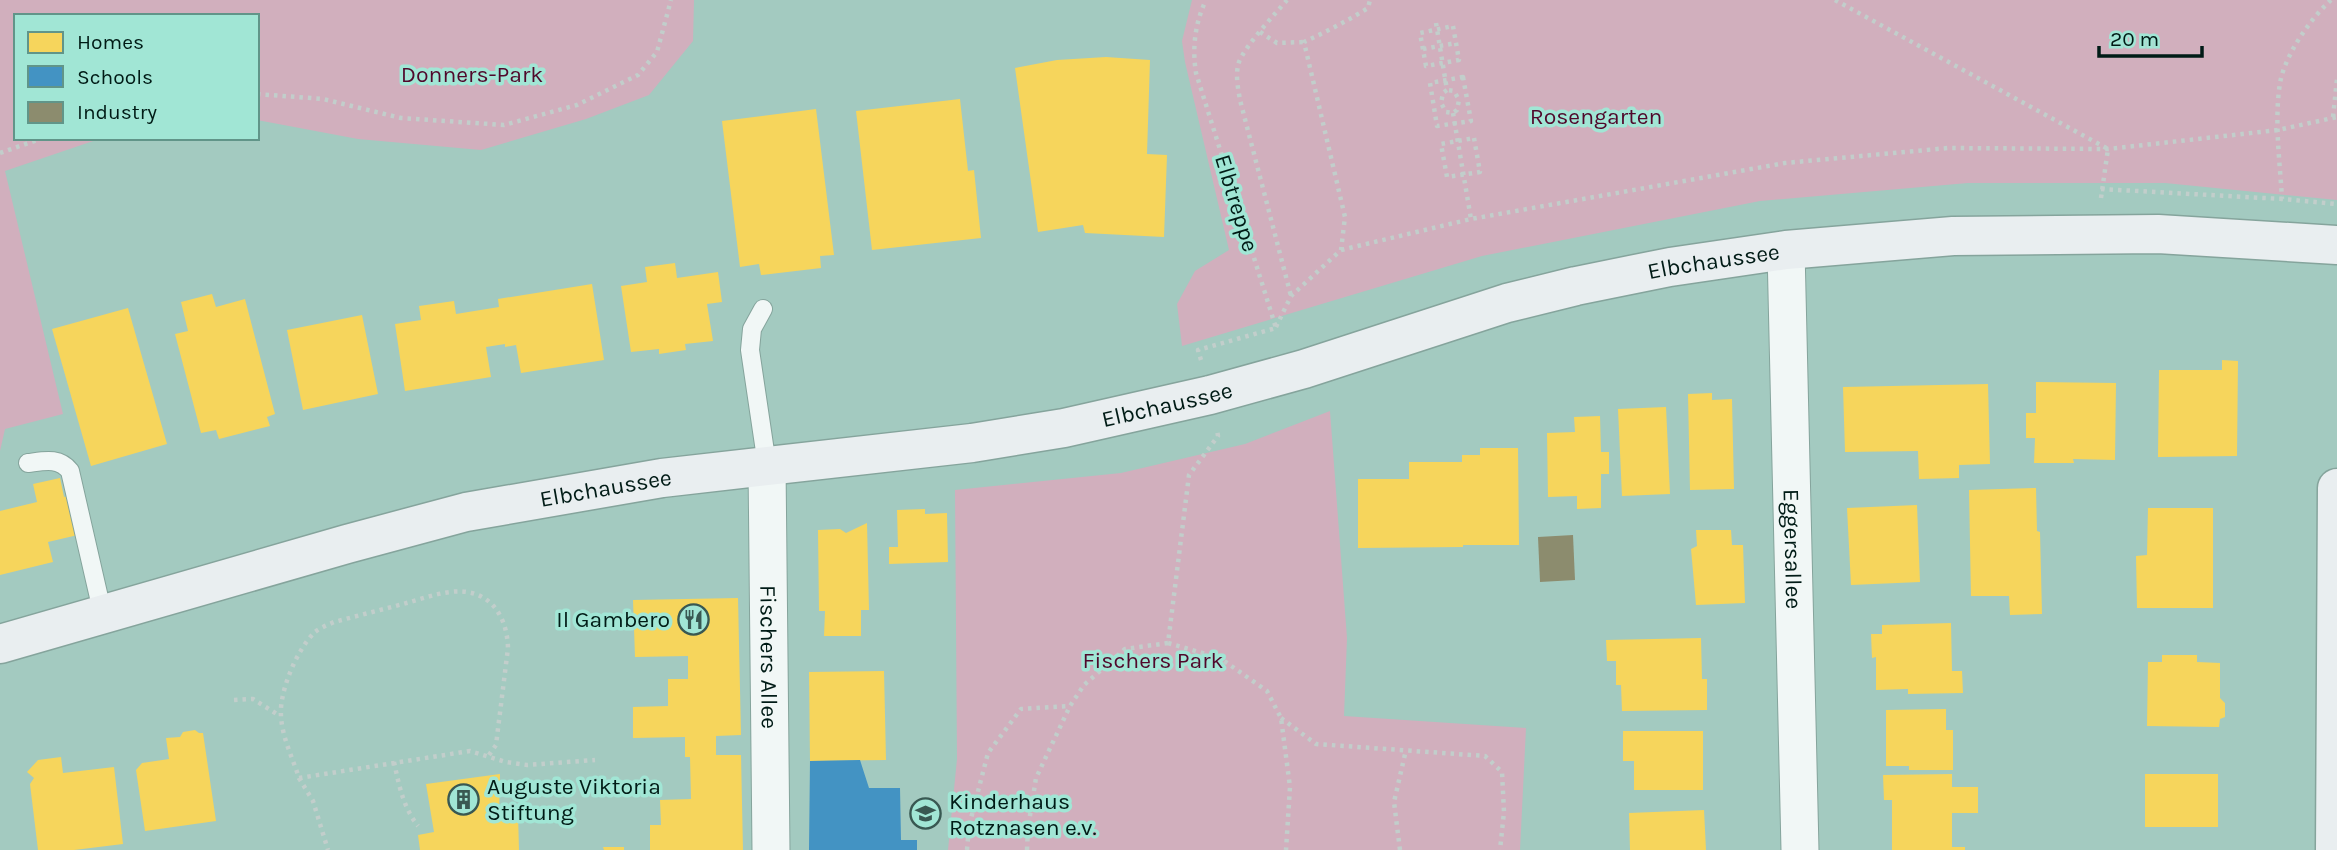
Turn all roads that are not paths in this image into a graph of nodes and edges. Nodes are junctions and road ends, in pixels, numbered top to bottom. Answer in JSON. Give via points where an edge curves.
{"nodes":[{"id":1,"x":2337,"y":246,"type":"edge"},
{"id":2,"x":1786,"y":250,"type":"junction"},
{"id":3,"x":763,"y":309,"type":"dead end"},
{"id":4,"x":28,"y":463,"type":"dead end"},
{"id":5,"x":767,"y":466,"type":"junction"},
{"id":6,"x":2337,"y":488,"type":"edge"},
{"id":7,"x":103,"y":615,"type":"junction"},
{"id":8,"x":0,"y":644,"type":"edge"},
{"id":9,"x":771,"y":850,"type":"edge"},
{"id":10,"x":1800,"y":850,"type":"edge"},
{"id":11,"x":2335,"y":850,"type":"edge"}],
"edges":[{"from":1,"to":2,"type":"main road","name":"Elbchaussee","via":[[2101,234],[1953,236]]},
{"from":2,"to":5,"type":"main road","name":"Elbchaussee","via":[[1576,286],[1451,320],[1304,369],[1064,428]]},
{"from":2,"to":10,"type":"street","name":"Eggersallee"},
{"from":3,"to":5,"type":"lane","via":[[752,329],[750,350]]},
{"from":4,"to":7,"type":"lane","via":[[51,460],[70,471]]},
{"from":5,"to":7,"type":"main road","name":"Elbchaussee","via":[[663,478],[467,512]]},
{"from":5,"to":9,"type":"street","name":"Fischers Allee"},
{"from":6,"to":11,"type":"main road"},
{"from":7,"to":8,"type":"main road","name":"Elbchaussee"}]}
